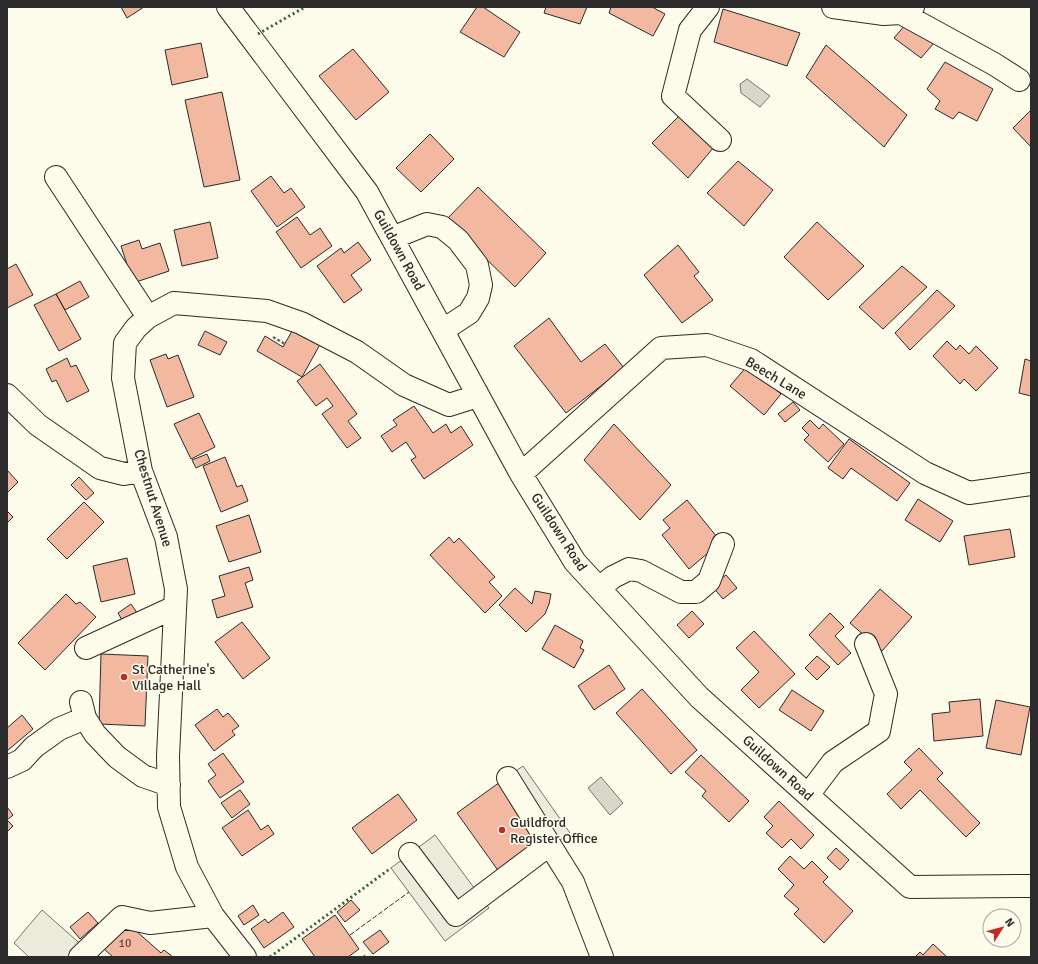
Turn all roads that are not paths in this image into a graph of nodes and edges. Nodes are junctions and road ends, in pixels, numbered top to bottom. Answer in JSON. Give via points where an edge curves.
{"nodes":[{"id":1,"x":228,"y":7,"type":"edge"},
{"id":2,"x":708,"y":7,"type":"edge"},
{"id":3,"x":833,"y":7,"type":"edge"},
{"id":4,"x":907,"y":10,"type":"edge"},
{"id":5,"x":1019,"y":80,"type":"dead end"},
{"id":6,"x":720,"y":140,"type":"dead end"},
{"id":7,"x":56,"y":177,"type":"dead end"},
{"id":8,"x":392,"y":238,"type":"junction"},
{"id":9,"x":148,"y":317,"type":"junction"},
{"id":10,"x":443,"y":330,"type":"junction"},
{"id":11,"x":478,"y":393,"type":"junction"},
{"id":12,"x":7,"y":395,"type":"edge"},
{"id":13,"x":141,"y":471,"type":"junction"},
{"id":14,"x":520,"y":474,"type":"junction"},
{"id":15,"x":1031,"y":484,"type":"edge"},
{"id":16,"x":723,"y":544,"type":"dead end"},
{"id":17,"x":599,"y":588,"type":"junction"},
{"id":18,"x":175,"y":607,"type":"junction"},
{"id":19,"x":866,"y":644,"type":"dead end"},
{"id":20,"x":86,"y":648,"type":"dead end"},
{"id":21,"x":7,"y":767,"type":"edge"},
{"id":22,"x":508,"y":778,"type":"dead end"},
{"id":23,"x":169,"y":785,"type":"junction"},
{"id":24,"x":808,"y":796,"type":"junction"},
{"id":25,"x":549,"y":845,"type":"junction"},
{"id":26,"x":410,"y":854,"type":"dead end"},
{"id":27,"x":1031,"y":886,"type":"edge"},
{"id":28,"x":213,"y":916,"type":"junction"},
{"id":29,"x":80,"y":957,"type":"edge"},
{"id":30,"x":245,"y":957,"type":"edge"},
{"id":31,"x":602,"y":957,"type":"edge"}],
"edges":[{"from":1,"to":8,"type":"street","name":"Guildown Road","via":[[368,192]]},
{"from":2,"to":6,"type":"street","via":[[690,30],[673,96]]},
{"from":3,"to":4,"type":"street","via":[[884,14]]},
{"from":4,"to":5,"type":"street"},
{"from":7,"to":9,"type":"street"},
{"from":8,"to":10,"type":"street","name":"Guildown Road"},
{"from":8,"to":10,"type":"street","via":[[427,224],[442,227],[458,240],[477,265],[481,285],[478,298],[469,313]]},
{"from":9,"to":11,"type":"street","name":"Chestnut Avenue","via":[[174,303],[267,311],[308,326],[357,352],[404,385],[449,405]]},
{"from":9,"to":13,"type":"street","name":"Chestnut Avenue","via":[[125,343],[123,378]]},
{"from":10,"to":11,"type":"street","name":"Guildown Road"},
{"from":11,"to":14,"type":"street","name":"Guildown Road"},
{"from":12,"to":13,"type":"street","via":[[38,425],[100,468],[124,474]]},
{"from":13,"to":18,"type":"street","name":"Chestnut Avenue","via":[[166,537],[176,589]]},
{"from":14,"to":15,"type":"street","name":"Beech Lane","via":[[661,348],[707,345],[751,360],[925,474],[969,493]]},
{"from":14,"to":17,"type":"street","name":"Guildown Road","via":[[575,562]]},
{"from":16,"to":17,"type":"street","via":[[709,581],[696,592],[681,592],[640,571],[628,569]]},
{"from":17,"to":24,"type":"street","name":"Guildown Road","via":[[699,697]]},
{"from":18,"to":20,"type":"street"},
{"from":18,"to":23,"type":"street","name":"Chestnut Avenue"},
{"from":19,"to":24,"type":"street","via":[[886,694],[879,731],[833,762]]},
{"from":21,"to":23,"type":"street","via":[[22,760],[34,747],[83,710],[95,734],[117,757],[143,776]]},
{"from":22,"to":25,"type":"street"},
{"from":23,"to":28,"type":"street","name":"Chestnut Avenue","via":[[169,807],[187,867]]},
{"from":24,"to":27,"type":"street","name":"Guildown Road","via":[[910,887]]},
{"from":25,"to":26,"type":"street","via":[[456,915]]},
{"from":25,"to":31,"type":"street","via":[[573,882]]},
{"from":28,"to":29,"type":"street","via":[[150,923],[122,917]]},
{"from":28,"to":30,"type":"street","name":"Chestnut Avenue"}]}
